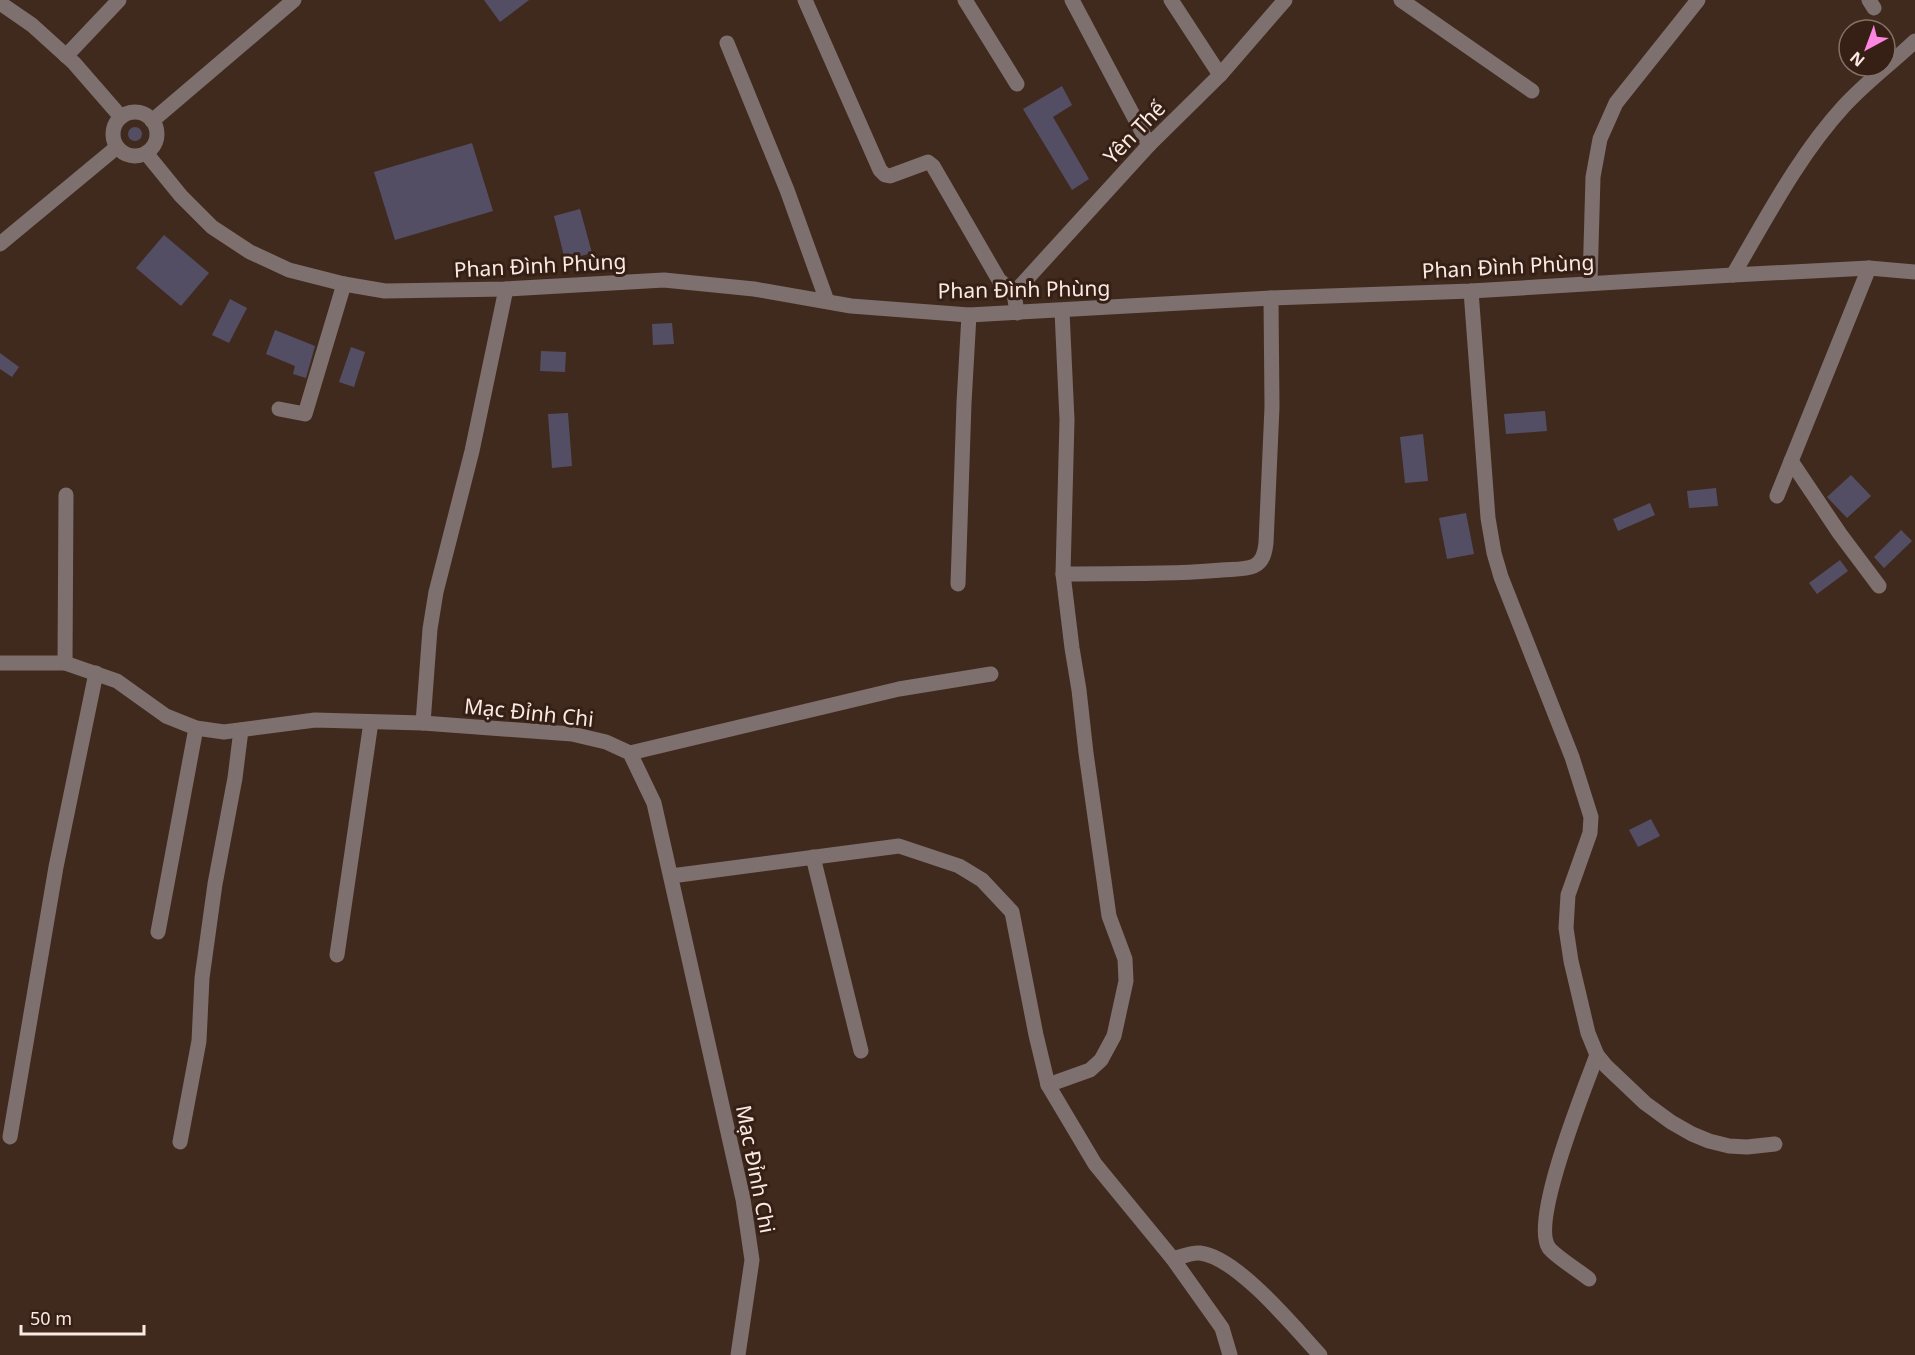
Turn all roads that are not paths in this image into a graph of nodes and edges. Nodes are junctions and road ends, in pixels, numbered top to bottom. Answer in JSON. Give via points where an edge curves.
{"nodes":[{"id":1,"x":119,"y":0,"type":"edge"},
{"id":2,"x":294,"y":0,"type":"edge"},
{"id":3,"x":805,"y":0,"type":"edge"},
{"id":4,"x":966,"y":0,"type":"edge"},
{"id":5,"x":1072,"y":0,"type":"edge"},
{"id":6,"x":1171,"y":0,"type":"edge"},
{"id":7,"x":1285,"y":0,"type":"edge"},
{"id":8,"x":1401,"y":0,"type":"edge"},
{"id":9,"x":1698,"y":0,"type":"edge"},
{"id":10,"x":0,"y":3,"type":"edge"},
{"id":11,"x":1915,"y":41,"type":"edge"},
{"id":12,"x":727,"y":43,"type":"dead end"},
{"id":13,"x":66,"y":56,"type":"junction"},
{"id":14,"x":1220,"y":75,"type":"junction"},
{"id":15,"x":1017,"y":84,"type":"dead end"},
{"id":16,"x":1532,"y":91,"type":"dead end"},
{"id":17,"x":121,"y":117,"type":"junction"},
{"id":18,"x":152,"y":121,"type":"junction"},
{"id":19,"x":1149,"y":145,"type":"junction"},
{"id":20,"x":117,"y":147,"type":"junction"},
{"id":21,"x":146,"y":153,"type":"junction"},
{"id":22,"x":0,"y":244,"type":"edge"},
{"id":23,"x":1869,"y":268,"type":"junction"},
{"id":24,"x":1915,"y":272,"type":"edge"},
{"id":25,"x":1733,"y":275,"type":"junction"},
{"id":26,"x":1590,"y":283,"type":"junction"},
{"id":27,"x":344,"y":284,"type":"junction"},
{"id":28,"x":506,"y":289,"type":"junction"},
{"id":29,"x":1471,"y":291,"type":"junction"},
{"id":30,"x":1014,"y":293,"type":"junction"},
{"id":31,"x":1271,"y":298,"type":"junction"},
{"id":32,"x":827,"y":301,"type":"junction"},
{"id":33,"x":1062,"y":311,"type":"junction"},
{"id":34,"x":1017,"y":313,"type":"junction"},
{"id":35,"x":969,"y":315,"type":"junction"},
{"id":36,"x":279,"y":409,"type":"dead end"},
{"id":37,"x":1791,"y":460,"type":"junction"},
{"id":38,"x":66,"y":495,"type":"dead end"},
{"id":39,"x":1777,"y":496,"type":"dead end"},
{"id":40,"x":1063,"y":574,"type":"junction"},
{"id":41,"x":958,"y":584,"type":"dead end"},
{"id":42,"x":1879,"y":586,"type":"dead end"},
{"id":43,"x":0,"y":663,"type":"edge"},
{"id":44,"x":65,"y":663,"type":"junction"},
{"id":45,"x":96,"y":673,"type":"junction"},
{"id":46,"x":991,"y":674,"type":"dead end"},
{"id":47,"x":371,"y":722,"type":"junction"},
{"id":48,"x":423,"y":723,"type":"junction"},
{"id":49,"x":196,"y":728,"type":"junction"},
{"id":50,"x":241,"y":730,"type":"junction"},
{"id":51,"x":630,"y":753,"type":"junction"},
{"id":52,"x":813,"y":857,"type":"junction"},
{"id":53,"x":671,"y":876,"type":"junction"},
{"id":54,"x":158,"y":932,"type":"dead end"},
{"id":55,"x":337,"y":955,"type":"dead end"},
{"id":56,"x":861,"y":1051,"type":"dead end"},
{"id":57,"x":1598,"y":1055,"type":"junction"},
{"id":58,"x":1048,"y":1085,"type":"junction"},
{"id":59,"x":10,"y":1137,"type":"dead end"},
{"id":60,"x":180,"y":1142,"type":"dead end"},
{"id":61,"x":1775,"y":1144,"type":"dead end"},
{"id":62,"x":1173,"y":1259,"type":"junction"},
{"id":63,"x":1589,"y":1279,"type":"dead end"},
{"id":64,"x":738,"y":1355,"type":"edge"},
{"id":65,"x":1230,"y":1355,"type":"edge"},
{"id":66,"x":1320,"y":1355,"type":"edge"}],
"edges":[{"from":1,"to":13,"type":"street"},
{"from":2,"to":18,"type":"street"},
{"from":3,"to":30,"type":"street","via":[[880,170],[890,176],[922,163],[933,166],[999,280]]},
{"from":4,"to":15,"type":"street"},
{"from":5,"to":19,"type":"street"},
{"from":6,"to":14,"type":"street"},
{"from":7,"to":14,"type":"street","name":"Yên Thế"},
{"from":8,"to":16,"type":"street"},
{"from":9,"to":26,"type":"street","via":[[1607,120],[1593,177]]},
{"from":10,"to":13,"type":"street"},
{"from":11,"to":25,"type":"street","via":[[1865,84],[1822,132]]},
{"from":12,"to":32,"type":"street"},
{"from":13,"to":17,"type":"street"},
{"from":14,"to":19,"type":"street","name":"Yên Thế"},
{"from":17,"to":18,"type":"street","via":[[136,112]]},
{"from":17,"to":20,"type":"street","via":[[113,133]]},
{"from":18,"to":21,"type":"street","via":[[157,137]]},
{"from":19,"to":30,"type":"street","name":"Yên Thế"},
{"from":20,"to":21,"type":"street","via":[[129,155]]},
{"from":20,"to":22,"type":"street"},
{"from":21,"to":27,"type":"street","name":"Phan Đình Phùng","via":[[181,196],[221,233],[289,270]]},
{"from":23,"to":24,"type":"street","name":"Phan Đình Phùng"},
{"from":23,"to":25,"type":"street","name":"Phan Đình Phùng"},
{"from":23,"to":37,"type":"street"},
{"from":25,"to":26,"type":"street","name":"Phan Đình Phùng"},
{"from":26,"to":29,"type":"street","name":"Phan Đình Phùng"},
{"from":27,"to":28,"type":"street","name":"Phan Đình Phùng","via":[[386,291]]},
{"from":27,"to":36,"type":"street","via":[[305,414]]},
{"from":28,"to":32,"type":"street","name":"Phan Đình Phùng","via":[[664,280]]},
{"from":28,"to":48,"type":"street","via":[[472,451],[436,592]]},
{"from":29,"to":31,"type":"street","name":"Phan Đình Phùng"},
{"from":29,"to":57,"type":"street","via":[[1494,553],[1592,817],[1569,895],[1566,928],[1588,1033]]},
{"from":30,"to":34,"type":"street"},
{"from":31,"to":33,"type":"street","name":"Phan Đình Phùng"},
{"from":31,"to":40,"type":"street","via":[[1272,407],[1262,560],[1248,567],[1200,572]]},
{"from":32,"to":35,"type":"street","name":"Phan Đình Phùng"},
{"from":33,"to":34,"type":"street","name":"Phan Đình Phùng"},
{"from":33,"to":40,"type":"street","via":[[1067,420]]},
{"from":34,"to":35,"type":"street","name":"Phan Đình Phùng"},
{"from":35,"to":41,"type":"street"},
{"from":37,"to":39,"type":"street"},
{"from":37,"to":42,"type":"street"},
{"from":38,"to":44,"type":"street"},
{"from":40,"to":58,"type":"street","via":[[1109,916],[1125,959],[1126,981],[1114,1036],[1101,1060],[1090,1070]]},
{"from":43,"to":44,"type":"street","name":"Mạc Đỉnh Chi"},
{"from":44,"to":45,"type":"street","name":"Mạc Đỉnh Chi"},
{"from":45,"to":49,"type":"street","name":"Mạc Đỉnh Chi","via":[[117,681],[166,716]]},
{"from":45,"to":59,"type":"street","via":[[56,867]]},
{"from":46,"to":51,"type":"street","via":[[899,689]]},
{"from":47,"to":48,"type":"street","name":"Mạc Đỉnh Chi"},
{"from":47,"to":50,"type":"street","name":"Mạc Đỉnh Chi","via":[[315,720]]},
{"from":47,"to":55,"type":"street"},
{"from":48,"to":51,"type":"street","name":"Mạc Đỉnh Chi","via":[[572,735],[606,742]]},
{"from":49,"to":50,"type":"street","name":"Mạc Đỉnh Chi"},
{"from":49,"to":54,"type":"street"},
{"from":50,"to":60,"type":"street","via":[[202,978],[199,1041]]},
{"from":51,"to":53,"type":"street","name":"Mạc Đỉnh Chi","via":[[654,803]]},
{"from":52,"to":53,"type":"street"},
{"from":52,"to":56,"type":"street"},
{"from":52,"to":58,"type":"street","via":[[899,846],[959,866],[982,880],[1012,912]]},
{"from":53,"to":64,"type":"street","name":"Mạc Đỉnh Chi","via":[[743,1199],[752,1260]]},
{"from":57,"to":61,"type":"street","via":[[1645,1103],[1692,1134],[1729,1146]]},
{"from":57,"to":63,"type":"street","via":[[1569,1128],[1544,1233],[1549,1248]]},
{"from":58,"to":62,"type":"street","via":[[1095,1164]]},
{"from":62,"to":65,"type":"street","via":[[1222,1328]]},
{"from":62,"to":66,"type":"street","via":[[1199,1252],[1220,1260],[1260,1290]]}]}
